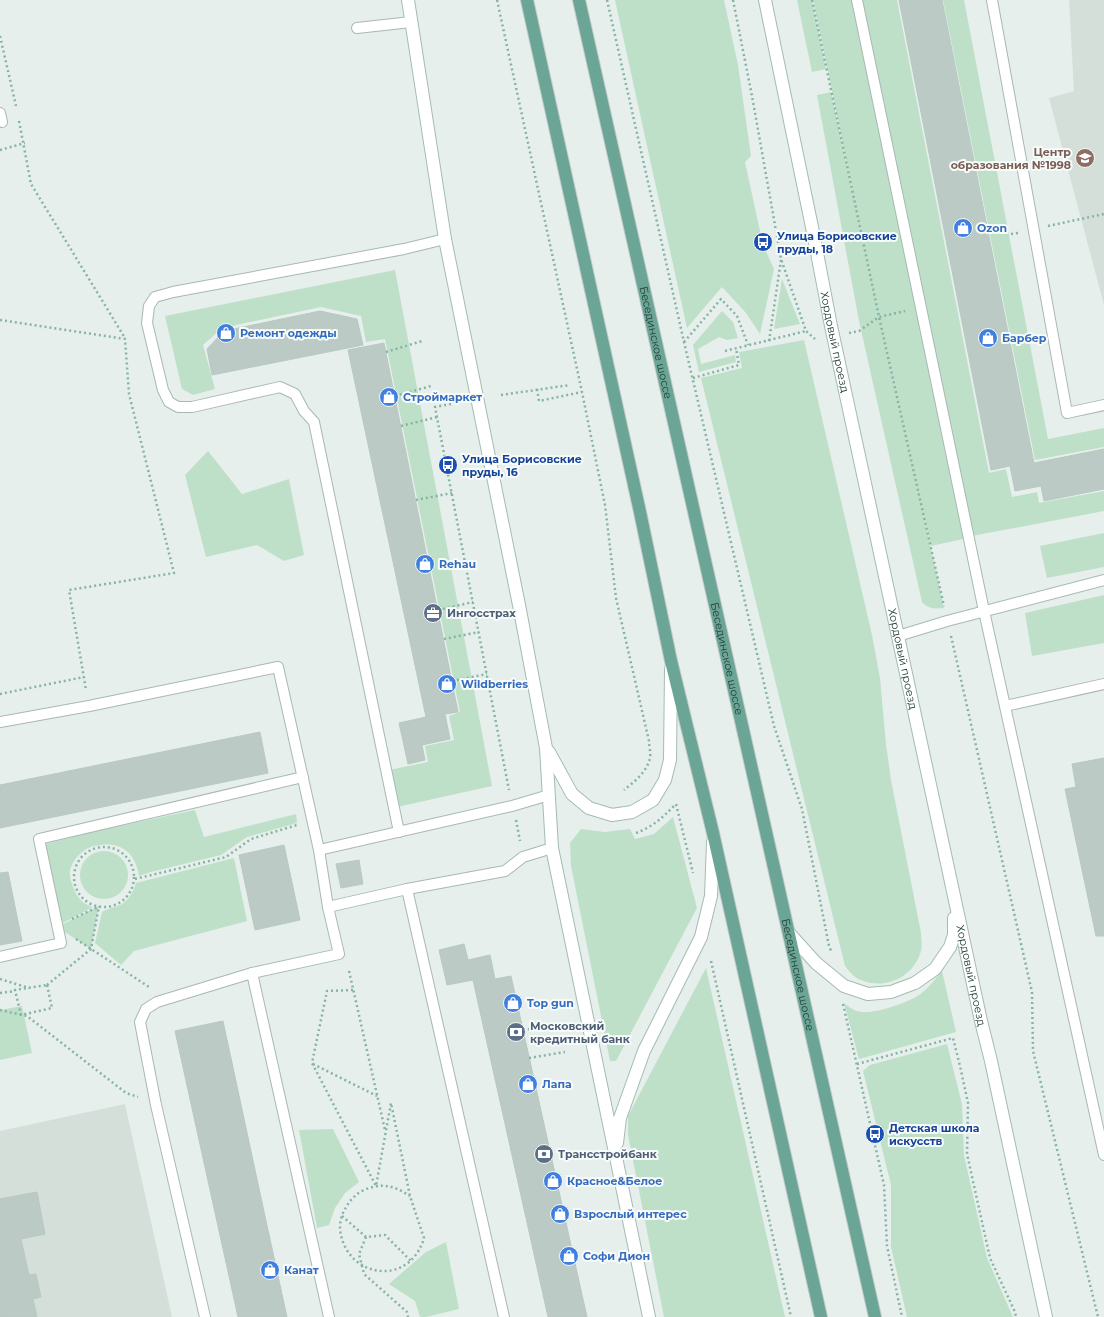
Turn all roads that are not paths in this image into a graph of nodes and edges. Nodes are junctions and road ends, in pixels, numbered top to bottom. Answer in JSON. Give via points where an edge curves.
{"nodes":[{"id":1,"x":408,"y":0,"type":"edge"},
{"id":2,"x":527,"y":0,"type":"edge"},
{"id":3,"x":579,"y":0,"type":"edge"},
{"id":4,"x":765,"y":0,"type":"edge"},
{"id":5,"x":857,"y":0,"type":"edge"},
{"id":6,"x":992,"y":0,"type":"edge"},
{"id":7,"x":412,"y":22,"type":"junction"},
{"id":8,"x":357,"y":28,"type":"dead end"},
{"id":9,"x":445,"y":240,"type":"junction"},
{"id":10,"x":1104,"y":405,"type":"edge"},
{"id":11,"x":1104,"y":580,"type":"edge"},
{"id":12,"x":984,"y":611,"type":"junction"},
{"id":13,"x":898,"y":636,"type":"junction"},
{"id":14,"x":671,"y":662,"type":"junction"},
{"id":15,"x":1104,"y":684,"type":"edge"},
{"id":16,"x":1005,"y":706,"type":"junction"},
{"id":17,"x":0,"y":722,"type":"edge"},
{"id":18,"x":546,"y":748,"type":"junction"},
{"id":19,"x":303,"y":778,"type":"junction"},
{"id":20,"x":549,"y":795,"type":"junction"},
{"id":21,"x":399,"y":832,"type":"junction"},
{"id":22,"x":713,"y":833,"type":"junction"},
{"id":23,"x":552,"y":848,"type":"junction"},
{"id":24,"x":319,"y":850,"type":"junction"},
{"id":25,"x":407,"y":889,"type":"junction"},
{"id":26,"x":954,"y":894,"type":"junction"},
{"id":27,"x":328,"y":907,"type":"junction"},
{"id":28,"x":789,"y":933,"type":"junction"},
{"id":29,"x":0,"y":957,"type":"edge"},
{"id":30,"x":252,"y":974,"type":"junction"},
{"id":31,"x":616,"y":1154,"type":"junction"},
{"id":32,"x":1104,"y":1155,"type":"edge"},
{"id":33,"x":205,"y":1317,"type":"edge"},
{"id":34,"x":329,"y":1317,"type":"edge"},
{"id":35,"x":504,"y":1317,"type":"edge"},
{"id":36,"x":649,"y":1317,"type":"edge"},
{"id":37,"x":821,"y":1317,"type":"edge"},
{"id":38,"x":875,"y":1317,"type":"edge"},
{"id":39,"x":1046,"y":1317,"type":"edge"}],
"edges":[{"from":1,"to":7,"type":"main road"},
{"from":2,"to":14,"type":"main road"},
{"from":3,"to":28,"type":"main road","name":"Бесединское шоссе"},
{"from":4,"to":13,"type":"main road","name":"Хордовый проезд","via":[[833,336]]},
{"from":5,"to":12,"type":"lane"},
{"from":6,"to":10,"type":"lane","via":[[1067,413]]},
{"from":7,"to":8,"type":"lane"},
{"from":7,"to":9,"type":"main road"},
{"from":9,"to":18,"type":"main road"},
{"from":9,"to":21,"type":"lane","via":[[155,297],[149,306],[147,323],[163,390],[169,402],[178,407],[192,407],[280,387],[294,394],[314,422]]},
{"from":11,"to":12,"type":"lane"},
{"from":12,"to":13,"type":"lane"},
{"from":12,"to":16,"type":"lane"},
{"from":13,"to":26,"type":"main road","name":"Хордовый проезд"},
{"from":14,"to":18,"type":"main road","via":[[670,760],[665,780],[653,800],[632,812],[612,814],[589,808],[572,794]]},
{"from":14,"to":22,"type":"main road"},
{"from":15,"to":16,"type":"lane"},
{"from":16,"to":32,"type":"lane"},
{"from":17,"to":19,"type":"lane","via":[[278,667]]},
{"from":18,"to":20,"type":"main road"},
{"from":19,"to":24,"type":"lane"},
{"from":19,"to":29,"type":"lane","via":[[39,839],[61,943]]},
{"from":20,"to":21,"type":"lane"},
{"from":20,"to":23,"type":"main road"},
{"from":21,"to":24,"type":"lane"},
{"from":22,"to":31,"type":"main road","via":[[711,896],[701,937],[644,1051],[620,1118]]},
{"from":22,"to":37,"type":"main road"},
{"from":23,"to":25,"type":"lane","via":[[523,857],[504,871]]},
{"from":23,"to":31,"type":"main road"},
{"from":24,"to":27,"type":"lane"},
{"from":25,"to":27,"type":"lane"},
{"from":25,"to":35,"type":"lane"},
{"from":26,"to":28,"type":"main road","via":[[954,935],[943,958],[935,969],[915,984],[891,992],[868,994],[844,986],[816,963]]},
{"from":26,"to":39,"type":"main road","name":"Хордовый проезд"},
{"from":27,"to":30,"type":"lane","via":[[338,954]]},
{"from":28,"to":38,"type":"main road","name":"Бесединское шоссе"},
{"from":30,"to":33,"type":"lane","via":[[157,1002],[146,1009],[140,1022],[156,1105]]},
{"from":30,"to":34,"type":"lane"},
{"from":31,"to":36,"type":"main road"}]}
